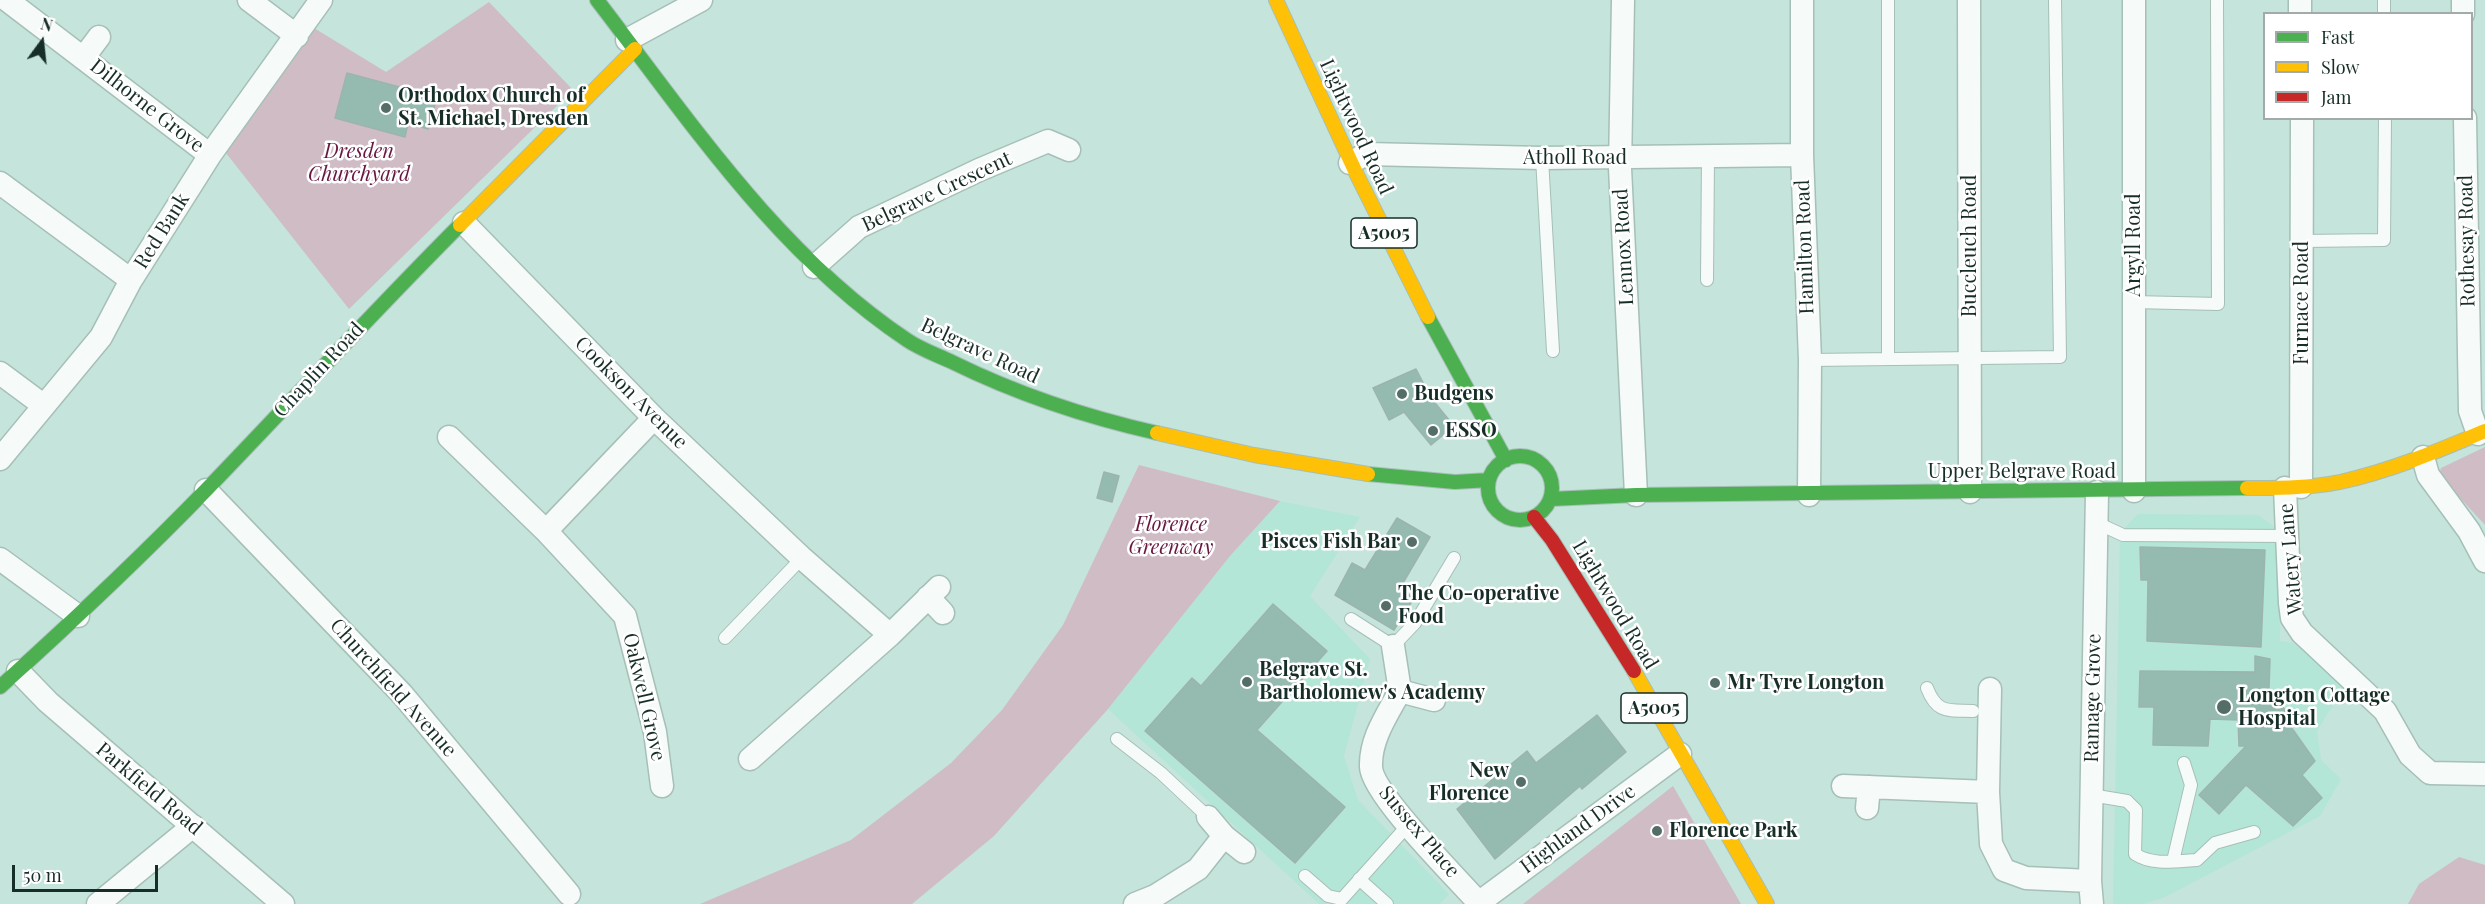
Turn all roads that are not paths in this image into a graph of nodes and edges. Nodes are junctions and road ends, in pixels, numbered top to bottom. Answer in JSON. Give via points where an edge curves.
{"nodes":[{"id":1,"x":7,"y":0,"type":"edge"},
{"id":2,"x":249,"y":0,"type":"edge"},
{"id":3,"x":321,"y":0,"type":"edge"},
{"id":4,"x":597,"y":0,"type":"edge"},
{"id":5,"x":701,"y":0,"type":"edge"},
{"id":6,"x":1276,"y":0,"type":"edge"},
{"id":7,"x":1623,"y":0,"type":"edge"},
{"id":8,"x":1802,"y":0,"type":"edge"},
{"id":9,"x":1888,"y":0,"type":"edge"},
{"id":10,"x":1969,"y":0,"type":"edge"},
{"id":11,"x":2055,"y":0,"type":"edge"},
{"id":12,"x":2134,"y":0,"type":"edge"},
{"id":13,"x":2217,"y":0,"type":"edge"},
{"id":14,"x":297,"y":36,"type":"junction"},
{"id":15,"x":99,"y":37,"type":"dead end"},
{"id":16,"x":631,"y":45,"type":"junction"},
{"id":17,"x":84,"y":57,"type":"junction"},
{"id":18,"x":2302,"y":120,"type":"edge"},
{"id":19,"x":2385,"y":120,"type":"edge"},
{"id":20,"x":2465,"y":120,"type":"edge"},
{"id":21,"x":1069,"y":150,"type":"dead end"},
{"id":22,"x":1802,"y":154,"type":"junction"},
{"id":23,"x":210,"y":155,"type":"junction"},
{"id":24,"x":1708,"y":157,"type":"junction"},
{"id":25,"x":1542,"y":158,"type":"junction"},
{"id":26,"x":1622,"y":159,"type":"junction"},
{"id":27,"x":1350,"y":163,"type":"junction"},
{"id":28,"x":0,"y":183,"type":"edge"},
{"id":29,"x":464,"y":223,"type":"junction"},
{"id":30,"x":2303,"y":240,"type":"junction"},
{"id":31,"x":814,"y":267,"type":"junction"},
{"id":32,"x":131,"y":280,"type":"junction"},
{"id":33,"x":1707,"y":280,"type":"dead end"},
{"id":34,"x":2134,"y":302,"type":"junction"},
{"id":35,"x":1553,"y":351,"type":"dead end"},
{"id":36,"x":1970,"y":358,"type":"junction"},
{"id":37,"x":1888,"y":359,"type":"junction"},
{"id":38,"x":1810,"y":360,"type":"junction"},
{"id":39,"x":0,"y":373,"type":"edge"},
{"id":40,"x":43,"y":405,"type":"junction"},
{"id":41,"x":654,"y":418,"type":"junction"},
{"id":42,"x":2481,"y":433,"type":"edge"},
{"id":43,"x":449,"y":437,"type":"dead end"},
{"id":44,"x":2423,"y":457,"type":"junction"},
{"id":45,"x":0,"y":459,"type":"edge"},
{"id":46,"x":1506,"y":460,"type":"junction"},
{"id":47,"x":1489,"y":480,"type":"junction"},
{"id":48,"x":2293,"y":488,"type":"junction"},
{"id":49,"x":206,"y":490,"type":"junction"},
{"id":50,"x":2134,"y":491,"type":"junction"},
{"id":51,"x":1970,"y":492,"type":"junction"},
{"id":52,"x":2097,"y":492,"type":"junction"},
{"id":53,"x":1636,"y":495,"type":"junction"},
{"id":54,"x":1809,"y":495,"type":"junction"},
{"id":55,"x":1551,"y":499,"type":"junction"},
{"id":56,"x":1534,"y":517,"type":"junction"},
{"id":57,"x":2097,"y":523,"type":"junction"},
{"id":58,"x":546,"y":531,"type":"junction"},
{"id":59,"x":2288,"y":537,"type":"junction"},
{"id":60,"x":802,"y":558,"type":"junction"},
{"id":61,"x":1455,"y":558,"type":"dead end"},
{"id":62,"x":0,"y":559,"type":"edge"},
{"id":63,"x":2485,"y":561,"type":"edge"},
{"id":64,"x":937,"y":599,"type":"dead end"},
{"id":65,"x":78,"y":616,"type":"junction"},
{"id":66,"x":1351,"y":619,"type":"dead end"},
{"id":67,"x":890,"y":635,"type":"junction"},
{"id":68,"x":725,"y":638,"type":"dead end"},
{"id":69,"x":1393,"y":646,"type":"junction"},
{"id":70,"x":18,"y":671,"type":"junction"},
{"id":71,"x":0,"y":687,"type":"edge"},
{"id":72,"x":1927,"y":688,"type":"dead end"},
{"id":73,"x":1400,"y":691,"type":"junction"},
{"id":74,"x":1434,"y":700,"type":"dead end"},
{"id":75,"x":1985,"y":704,"type":"joint"},
{"id":76,"x":1117,"y":739,"type":"dead end"},
{"id":77,"x":1680,"y":754,"type":"junction"},
{"id":78,"x":750,"y":759,"type":"dead end"},
{"id":79,"x":2184,"y":763,"type":"dead end"},
{"id":80,"x":2485,"y":774,"type":"edge"},
{"id":81,"x":662,"y":786,"type":"dead end"},
{"id":82,"x":1843,"y":786,"type":"dead end"},
{"id":83,"x":1988,"y":792,"type":"junction"},
{"id":84,"x":2091,"y":795,"type":"junction"},
{"id":85,"x":1208,"y":817,"type":"joint"},
{"id":86,"x":1409,"y":824,"type":"junction"},
{"id":87,"x":193,"y":826,"type":"junction"},
{"id":88,"x":2254,"y":832,"type":"dead end"},
{"id":89,"x":1224,"y":836,"type":"junction"},
{"id":90,"x":1244,"y":852,"type":"dead end"},
{"id":91,"x":2173,"y":861,"type":"junction"},
{"id":92,"x":1305,"y":876,"type":"dead end"},
{"id":93,"x":1359,"y":879,"type":"junction"},
{"id":94,"x":2090,"y":881,"type":"junction"},
{"id":95,"x":569,"y":894,"type":"dead end"},
{"id":96,"x":1478,"y":903,"type":"edge"},
{"id":97,"x":98,"y":904,"type":"edge"},
{"id":98,"x":283,"y":904,"type":"edge"},
{"id":99,"x":1135,"y":904,"type":"edge"},
{"id":100,"x":1387,"y":904,"type":"edge"},
{"id":101,"x":1767,"y":904,"type":"edge"},
{"id":102,"x":2092,"y":904,"type":"edge"}],
"edges":[{"from":1,"to":17,"type":"street","name":"Dilhorne Grove"},
{"from":2,"to":14,"type":"street"},
{"from":3,"to":14,"type":"street","name":"Red Bank"},
{"from":4,"to":16,"type":"main road","name":"Belgrave Road"},
{"from":5,"to":16,"type":"street","name":"Chaplin Road"},
{"from":6,"to":27,"type":"main road","name":"Lightwood Road","number":"A5005"},
{"from":7,"to":26,"type":"street","name":"Lennox Road"},
{"from":8,"to":22,"type":"street","name":"Hamilton Road"},
{"from":9,"to":37,"type":"lane"},
{"from":10,"to":36,"type":"street","name":"Buccleuch Road"},
{"from":11,"to":36,"type":"lane","via":[[2060,357]]},
{"from":12,"to":34,"type":"street","name":"Argyll Road"},
{"from":13,"to":34,"type":"lane","via":[[2218,304]]},
{"from":14,"to":23,"type":"street","name":"Red Bank"},
{"from":15,"to":17,"type":"street","name":"Dilhorne Grove"},
{"from":16,"to":29,"type":"main road","name":"Chaplin Road"},
{"from":16,"to":31,"type":"main road","name":"Belgrave Road","via":[[727,170]]},
{"from":17,"to":23,"type":"street","name":"Dilhorne Grove"},
{"from":18,"to":30,"type":"street","name":"Furnace Road"},
{"from":19,"to":30,"type":"lane","via":[[2384,240]]},
{"from":20,"to":42,"type":"street","name":"Rothesay Road","via":[[2470,411]]},
{"from":21,"to":31,"type":"street","name":"Belgrave Crescent","via":[[1048,141],[979,170],[859,227]]},
{"from":22,"to":24,"type":"street","name":"Atholl Road"},
{"from":22,"to":38,"type":"street","name":"Hamilton Road"},
{"from":23,"to":32,"type":"street","name":"Red Bank"},
{"from":24,"to":26,"type":"street","name":"Atholl Road"},
{"from":24,"to":33,"type":"lane"},
{"from":25,"to":26,"type":"street","name":"Atholl Road"},
{"from":25,"to":27,"type":"street","name":"Atholl Road","via":[[1366,154]]},
{"from":25,"to":35,"type":"lane"},
{"from":26,"to":53,"type":"street","name":"Lennox Road"},
{"from":27,"to":46,"type":"main road","name":"Lightwood Road","number":"A5005","via":[[1464,387]]},
{"from":28,"to":32,"type":"street"},
{"from":29,"to":41,"type":"street","name":"Cookson Avenue"},
{"from":29,"to":49,"type":"main road","name":"Chaplin Road","via":[[382,303]]},
{"from":30,"to":48,"type":"street","name":"Furnace Road"},
{"from":31,"to":47,"type":"main road","name":"Belgrave Road","via":[[908,341],[1033,398],[1113,423],[1254,455],[1365,474],[1455,482]]},
{"from":32,"to":40,"type":"street","name":"Red Bank","via":[[101,337]]},
{"from":34,"to":50,"type":"street","name":"Argyll Road"},
{"from":36,"to":37,"type":"lane"},
{"from":36,"to":51,"type":"street","name":"Buccleuch Road"},
{"from":37,"to":38,"type":"lane"},
{"from":38,"to":54,"type":"street","name":"Hamilton Road"},
{"from":39,"to":40,"type":"street"},
{"from":40,"to":45,"type":"street","name":"Red Bank"},
{"from":41,"to":58,"type":"street"},
{"from":41,"to":60,"type":"street","name":"Cookson Avenue"},
{"from":42,"to":44,"type":"main road","name":"Upper Belgrave Road"},
{"from":43,"to":58,"type":"street","name":"Oakwell Grove"},
{"from":44,"to":48,"type":"main road","name":"Upper Belgrave Road","via":[[2340,482]]},
{"from":44,"to":63,"type":"street","via":[[2428,475],[2469,531]]},
{"from":46,"to":47,"type":"main road"},
{"from":46,"to":55,"type":"main road","via":[[1522,456],[1538,462],[1551,481]]},
{"from":47,"to":56,"type":"main road","via":[[1488,493],[1498,511],[1514,520]]},
{"from":48,"to":50,"type":"main road","name":"Upper Belgrave Road"},
{"from":48,"to":59,"type":"street","name":"Watery Lane"},
{"from":49,"to":65,"type":"main road","name":"Chaplin Road"},
{"from":49,"to":95,"type":"street","name":"Churchfield Avenue","via":[[402,694]]},
{"from":50,"to":52,"type":"main road","name":"Upper Belgrave Road"},
{"from":51,"to":52,"type":"main road","name":"Upper Belgrave Road"},
{"from":51,"to":54,"type":"main road","name":"Upper Belgrave Road"},
{"from":52,"to":57,"type":"street","name":"Ramage Grove"},
{"from":53,"to":54,"type":"main road","name":"Upper Belgrave Road"},
{"from":53,"to":55,"type":"main road","name":"Upper Belgrave Road"},
{"from":55,"to":56,"type":"main road"},
{"from":56,"to":77,"type":"main road","name":"Lightwood Road","number":"A5005","via":[[1612,634]]},
{"from":57,"to":59,"type":"lane","via":[[2123,535]]},
{"from":57,"to":84,"type":"street","name":"Ramage Grove"},
{"from":58,"to":81,"type":"street","name":"Oakwell Grove","via":[[625,616],[655,732]]},
{"from":59,"to":80,"type":"street","name":"Watery Lane","via":[[2292,618],[2302,633],[2385,711],[2410,755],[2430,773]]},
{"from":60,"to":67,"type":"street","name":"Cookson Avenue"},
{"from":60,"to":68,"type":"lane"},
{"from":61,"to":69,"type":"lane","via":[[1415,623]]},
{"from":62,"to":65,"type":"street"},
{"from":64,"to":67,"type":"street"},
{"from":65,"to":70,"type":"main road","name":"Chaplin Road"},
{"from":66,"to":69,"type":"lane"},
{"from":67,"to":78,"type":"street"},
{"from":69,"to":73,"type":"street"},
{"from":70,"to":71,"type":"main road","name":"Chaplin Road"},
{"from":70,"to":87,"type":"street","name":"Parkfield Road","via":[[48,702]]},
{"from":72,"to":75,"type":"lane","via":[[1933,703],[1942,709]]},
{"from":73,"to":74,"type":"street"},
{"from":73,"to":86,"type":"street","name":"Sussex Place","via":[[1374,741],[1371,769],[1387,800]]},
{"from":75,"to":83,"type":"street"},
{"from":76,"to":85,"type":"lane"},
{"from":77,"to":96,"type":"street","name":"Highland Drive"},
{"from":77,"to":101,"type":"main road","name":"Lightwood Road","number":"A5005"},
{"from":79,"to":91,"type":"lane","via":[[2191,785]]},
{"from":82,"to":83,"type":"street","via":[[1868,798]]},
{"from":83,"to":94,"type":"street","via":[[1991,843],[2004,870],[2026,878]]},
{"from":84,"to":91,"type":"lane","via":[[2127,801],[2136,810],[2135,854],[2142,859]]},
{"from":84,"to":94,"type":"street","name":"Ramage Grove"},
{"from":85,"to":89,"type":"street"},
{"from":86,"to":93,"type":"lane"},
{"from":86,"to":96,"type":"street","name":"Sussex Place"},
{"from":87,"to":97,"type":"street"},
{"from":87,"to":98,"type":"street","name":"Parkfield Road"},
{"from":88,"to":91,"type":"lane","via":[[2215,843],[2197,860]]},
{"from":89,"to":90,"type":"street"},
{"from":89,"to":99,"type":"street","via":[[1198,869]]},
{"from":92,"to":93,"type":"lane","via":[[1337,899],[1342,899]]},
{"from":93,"to":100,"type":"lane"},
{"from":94,"to":102,"type":"street","name":"Ramage Grove"}]}
